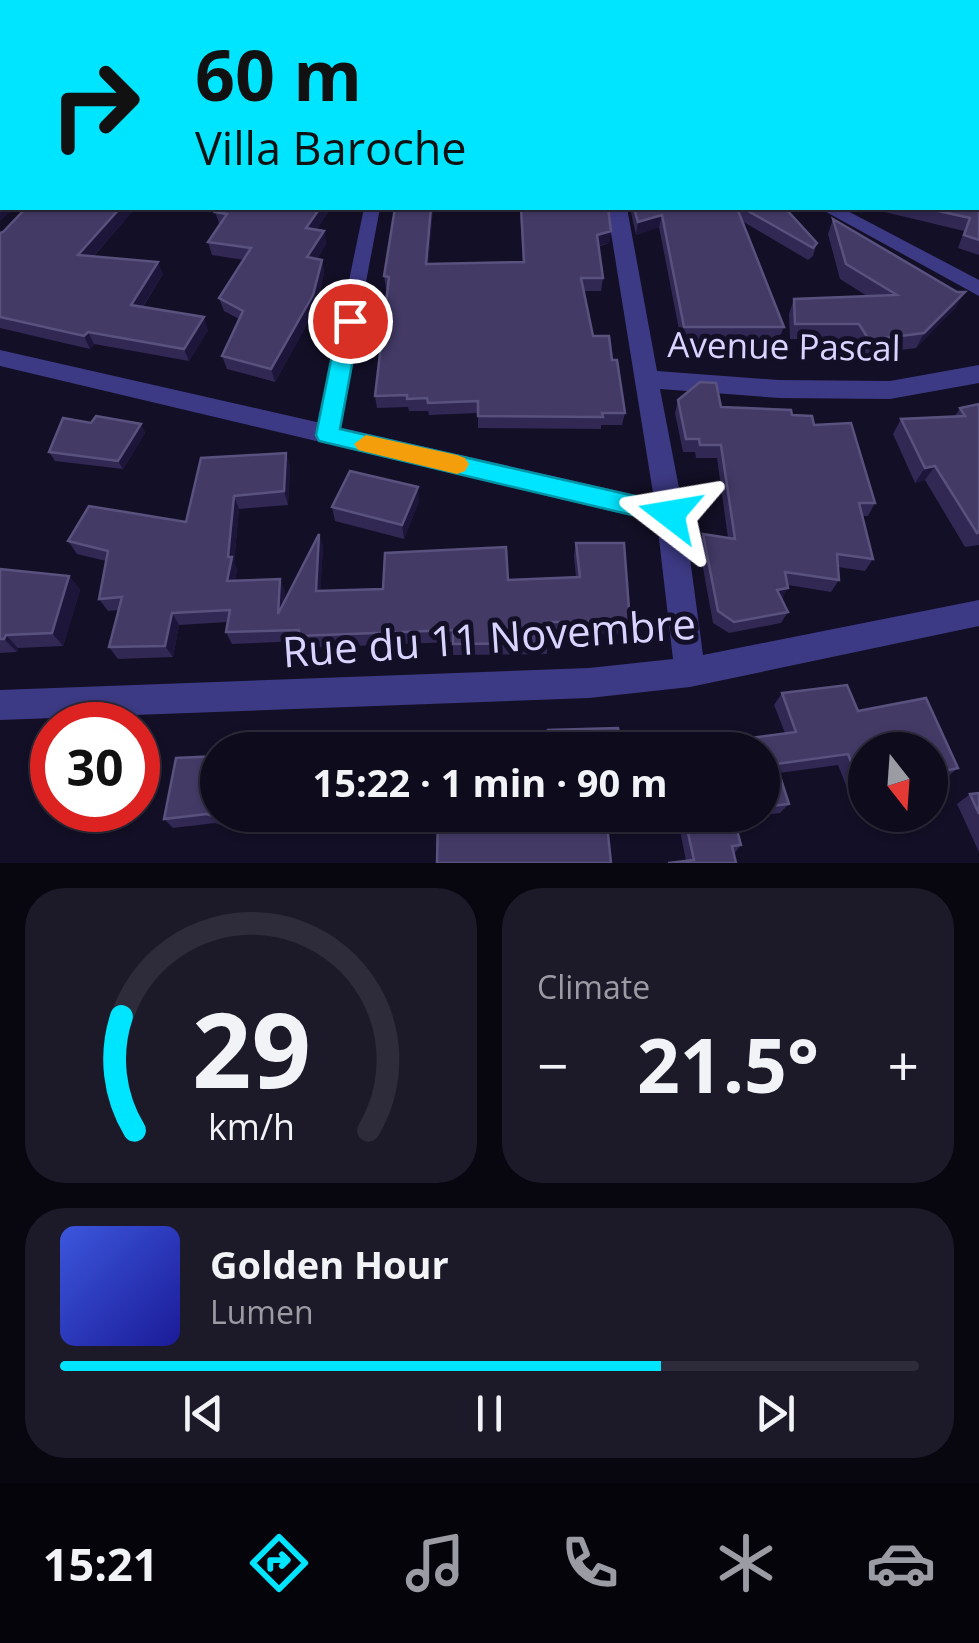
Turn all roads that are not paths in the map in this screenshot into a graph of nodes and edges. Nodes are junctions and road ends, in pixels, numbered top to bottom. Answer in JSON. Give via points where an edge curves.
{"nodes":[{"id":1,"x":372,"y":210,"type":"edge"},
{"id":2,"x":616,"y":210,"type":"edge"},
{"id":3,"x":832,"y":210,"type":"edge"},
{"id":4,"x":979,"y":289,"type":"edge"},
{"id":5,"x":0,"y":358,"type":"edge"},
{"id":6,"x":979,"y":374,"type":"edge"},
{"id":7,"x":646,"y":379,"type":"junction"},
{"id":8,"x":327,"y":435,"type":"junction"},
{"id":9,"x":670,"y":514,"type":"junction"},
{"id":10,"x":978,"y":616,"type":"edge"},
{"id":11,"x":690,"y":672,"type":"junction"},
{"id":12,"x":0,"y":704,"type":"edge"}],
"edges":[{"from":1,"to":8,"type":"lane"},
{"from":2,"to":7,"type":"street"},
{"from":3,"to":4,"type":"street"},
{"from":5,"to":8,"type":"street"},
{"from":6,"to":7,"type":"street","name":"Avenue Pascal","via":[[890,390]]},
{"from":7,"to":9,"type":"street"},
{"from":8,"to":9,"type":"street"},
{"from":9,"to":11,"type":"street"},
{"from":10,"to":11,"type":"street","name":"Rue du 11 Novembre"},
{"from":11,"to":12,"type":"street","name":"Rue du 11 Novembre","via":[[589,683]]}]}
